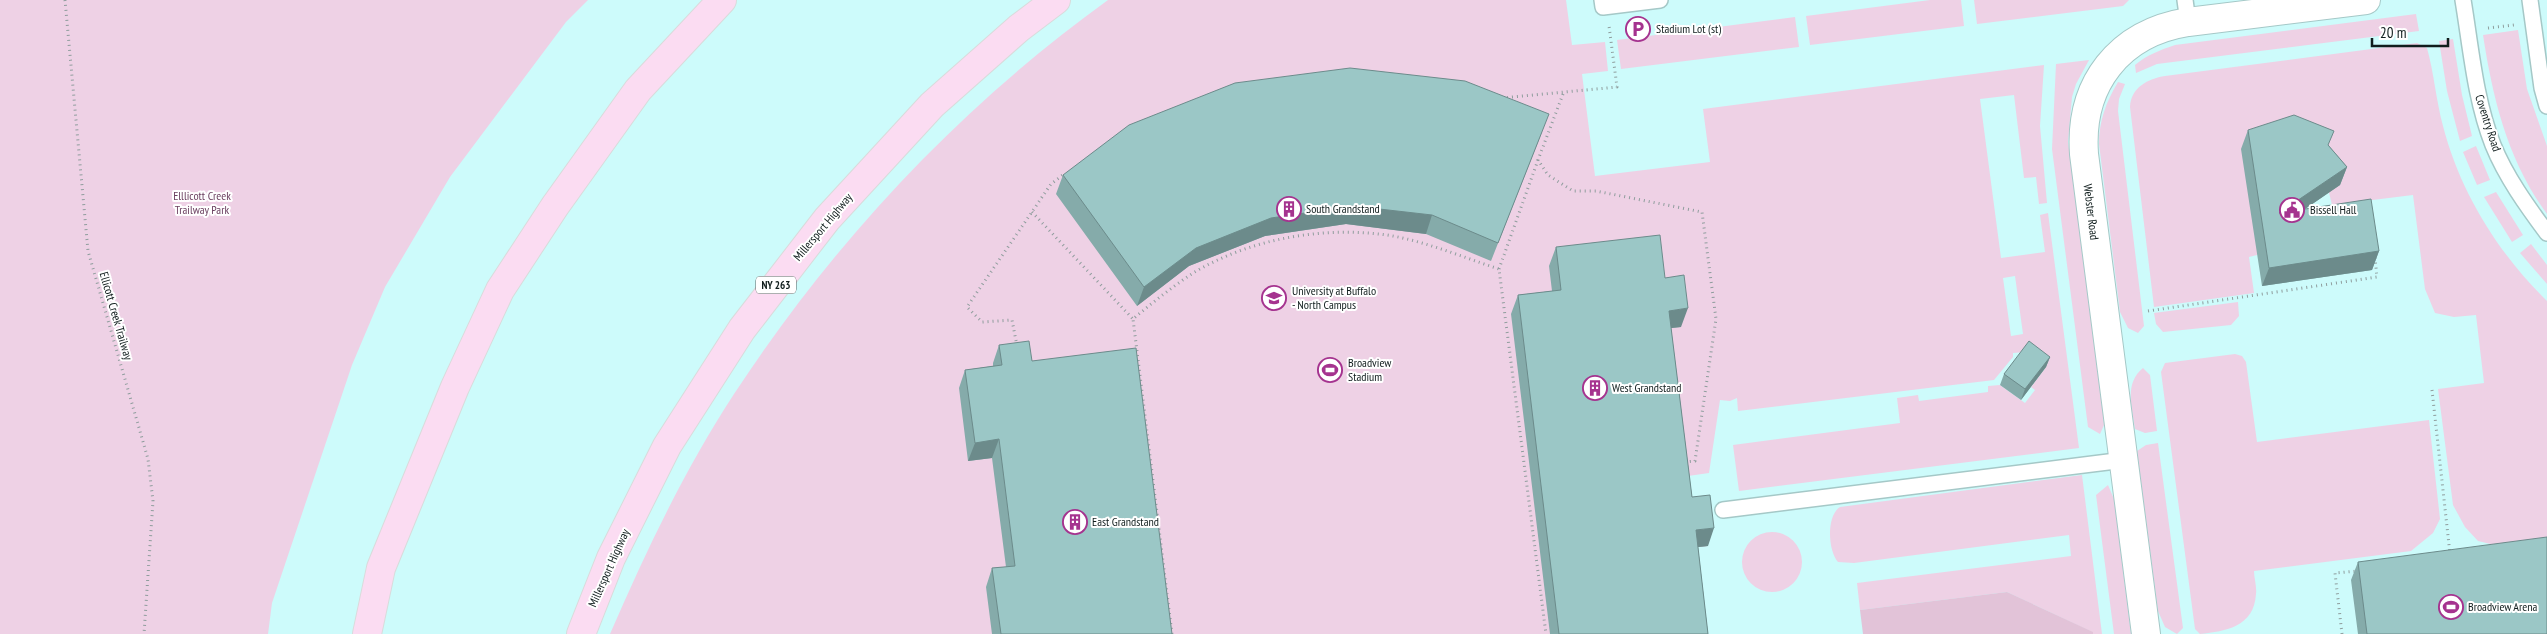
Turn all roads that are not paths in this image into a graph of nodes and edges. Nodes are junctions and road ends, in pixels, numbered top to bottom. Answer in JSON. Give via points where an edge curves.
{"nodes":[{"id":1,"x":722,"y":0,"type":"edge"},
{"id":2,"x":1056,"y":0,"type":"edge"},
{"id":3,"x":1660,"y":0,"type":"edge"},
{"id":4,"x":2366,"y":0,"type":"edge"},
{"id":5,"x":2463,"y":0,"type":"edge"},
{"id":6,"x":2530,"y":0,"type":"edge"},
{"id":7,"x":1604,"y":3,"type":"edge"},
{"id":8,"x":2186,"y":11,"type":"edge"},
{"id":9,"x":2547,"y":106,"type":"edge"},
{"id":10,"x":2547,"y":233,"type":"edge"},
{"id":11,"x":2124,"y":460,"type":"junction"},
{"id":12,"x":1723,"y":510,"type":"dead end"},
{"id":13,"x":367,"y":634,"type":"edge"},
{"id":14,"x":581,"y":634,"type":"edge"},
{"id":15,"x":2146,"y":634,"type":"edge"}],
"edges":[{"from":1,"to":13,"type":"main road","via":[[638,90],[500,290],[451,396],[381,568]]},
{"from":2,"to":14,"type":"main road","name":"Millersport Highway","number":"NY 263","via":[[1019,28],[932,105],[827,219],[742,328],[667,446],[611,558]]},
{"from":3,"to":7,"type":"lane"},
{"from":4,"to":8,"type":"street","name":"Webster Road"},
{"from":5,"to":10,"type":"lane","name":"Coventry Road","via":[[2477,89],[2494,146],[2508,176]]},
{"from":6,"to":9,"type":"lane"},
{"from":8,"to":11,"type":"street","name":"Webster Road","via":[[2127,46],[2112,60],[2092,91],[2083,125],[2084,154]]},
{"from":11,"to":12,"type":"lane"},
{"from":11,"to":15,"type":"street","name":"Webster Road"}]}
